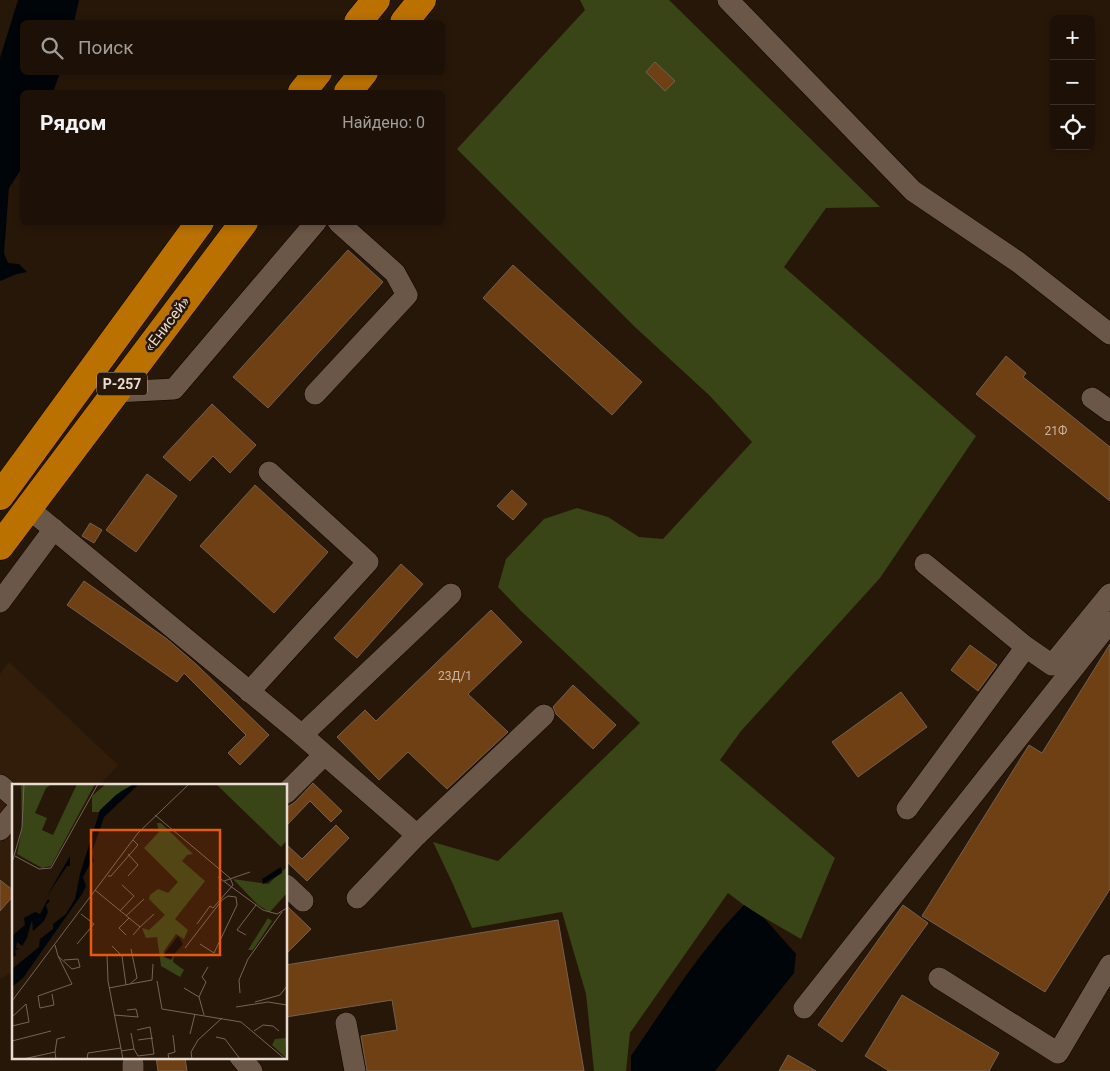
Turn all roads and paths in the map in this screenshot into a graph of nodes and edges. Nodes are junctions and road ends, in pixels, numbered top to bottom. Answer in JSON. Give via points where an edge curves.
{"nodes":[{"id":1,"x":376,"y":0,"type":"edge"},
{"id":2,"x":422,"y":0,"type":"edge"},
{"id":3,"x":728,"y":0,"type":"edge"},
{"id":4,"x":360,"y":20,"type":"edge"},
{"id":5,"x":406,"y":20,"type":"edge"},
{"id":6,"x":316,"y":75,"type":"edge"},
{"id":7,"x":304,"y":90,"type":"edge"},
{"id":8,"x":198,"y":225,"type":"edge"},
{"id":9,"x":242,"y":225,"type":"edge"},
{"id":10,"x":313,"y":225,"type":"edge"},
{"id":11,"x":341,"y":225,"type":"edge"},
{"id":12,"x":1110,"y":334,"type":"edge"},
{"id":13,"x":116,"y":392,"type":"junction"},
{"id":14,"x":315,"y":394,"type":"dead end"},
{"id":15,"x":1092,"y":398,"type":"dead end"},
{"id":16,"x":1110,"y":411,"type":"edge"},
{"id":17,"x":269,"y":472,"type":"dead end"},
{"id":18,"x":0,"y":496,"type":"edge"},
{"id":19,"x":28,"y":508,"type":"junction"},
{"id":20,"x":54,"y":529,"type":"junction"},
{"id":21,"x":0,"y":546,"type":"edge"},
{"id":22,"x":925,"y":564,"type":"dead end"},
{"id":23,"x":451,"y":594,"type":"dead end"},
{"id":24,"x":1110,"y":594,"type":"edge"},
{"id":25,"x":0,"y":602,"type":"edge"},
{"id":26,"x":1110,"y":622,"type":"edge"},
{"id":27,"x":1026,"y":647,"type":"junction"},
{"id":28,"x":249,"y":692,"type":"junction"},
{"id":29,"x":544,"y":715,"type":"dead end"},
{"id":30,"x":302,"y":735,"type":"junction"},
{"id":31,"x":324,"y":755,"type":"junction"},
{"id":32,"x":0,"y":785,"type":"edge"},
{"id":33,"x":288,"y":791,"type":"edge"},
{"id":34,"x":12,"y":795,"type":"edge"},
{"id":35,"x":907,"y":809,"type":"dead end"},
{"id":36,"x":12,"y":815,"type":"edge"},
{"id":37,"x":0,"y":830,"type":"edge"},
{"id":38,"x":416,"y":835,"type":"junction"},
{"id":39,"x":288,"y":886,"type":"edge"},
{"id":40,"x":357,"y":898,"type":"dead end"},
{"id":41,"x":303,"y":901,"type":"dead end"},
{"id":42,"x":1110,"y":965,"type":"edge"},
{"id":43,"x":939,"y":978,"type":"dead end"},
{"id":44,"x":804,"y":1008,"type":"dead end"},
{"id":45,"x":346,"y":1024,"type":"dead end"},
{"id":46,"x":241,"y":1058,"type":"edge"},
{"id":47,"x":252,"y":1071,"type":"edge"},
{"id":48,"x":355,"y":1071,"type":"edge"}],
"edges":[{"from":1,"to":4,"type":"highway"},
{"from":2,"to":5,"type":"highway"},
{"from":3,"to":12,"type":"lane","via":[[913,191],[1018,262]]},
{"from":6,"to":7,"type":"highway"},
{"from":8,"to":18,"type":"highway","number":"Р-257"},
{"from":9,"to":13,"type":"highway","name":"«Енисей»","number":"Р-257"},
{"from":10,"to":13,"type":"lane","via":[[174,389]]},
{"from":11,"to":14,"type":"lane","via":[[395,273],[407,295]]},
{"from":13,"to":19,"type":"highway","name":"«Енисей»","number":"Р-257"},
{"from":15,"to":16,"type":"lane"},
{"from":17,"to":28,"type":"lane","via":[[368,562]]},
{"from":19,"to":20,"type":"lane"},
{"from":19,"to":21,"type":"highway","name":"«Енисей»","number":"Р-257"},
{"from":20,"to":25,"type":"lane"},
{"from":20,"to":28,"type":"lane"},
{"from":22,"to":27,"type":"lane"},
{"from":23,"to":30,"type":"lane"},
{"from":24,"to":27,"type":"lane","via":[[1052,665]]},
{"from":26,"to":44,"type":"lane"},
{"from":27,"to":35,"type":"lane"},
{"from":28,"to":30,"type":"lane"},
{"from":29,"to":38,"type":"lane"},
{"from":30,"to":31,"type":"lane"},
{"from":31,"to":33,"type":"lane"},
{"from":31,"to":38,"type":"lane"},
{"from":32,"to":34,"type":"lane"},
{"from":36,"to":37,"type":"lane"},
{"from":38,"to":40,"type":"lane"},
{"from":39,"to":41,"type":"lane"},
{"from":42,"to":43,"type":"lane","via":[[1058,1054]]},
{"from":45,"to":48,"type":"lane"},
{"from":46,"to":47,"type":"lane"}]}
